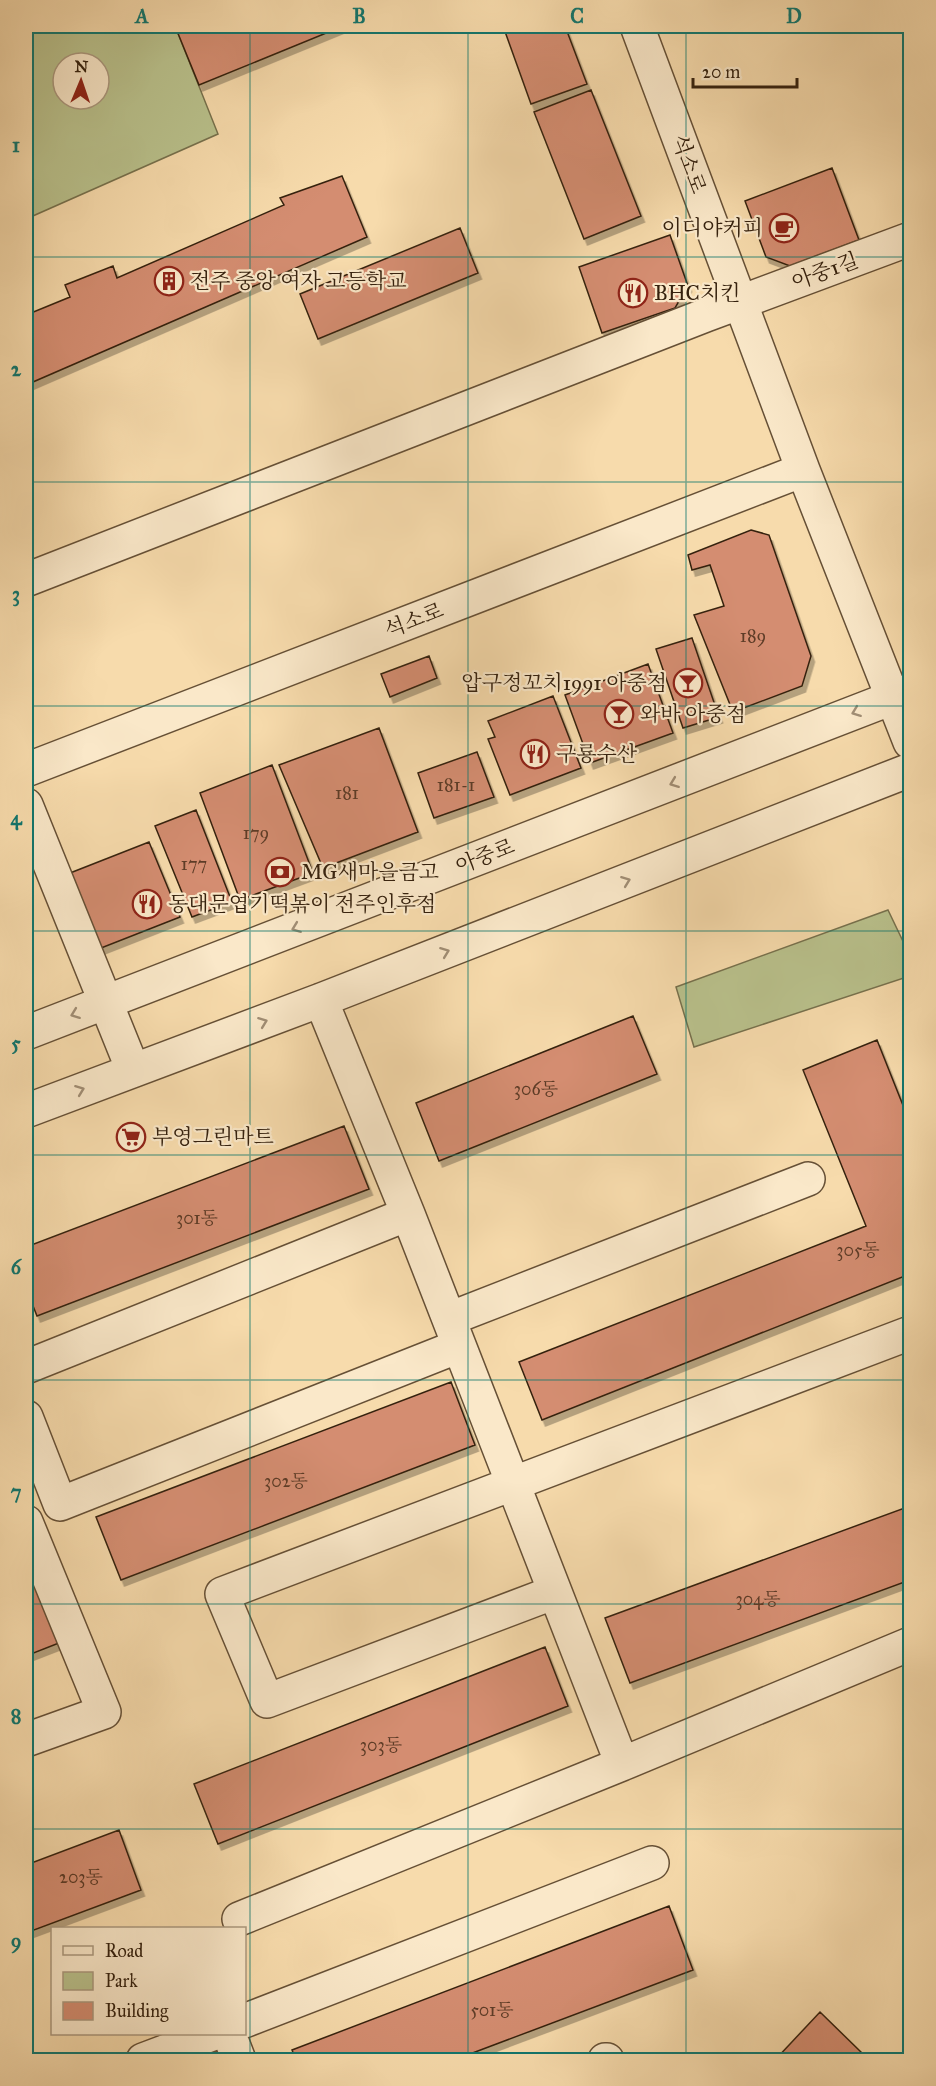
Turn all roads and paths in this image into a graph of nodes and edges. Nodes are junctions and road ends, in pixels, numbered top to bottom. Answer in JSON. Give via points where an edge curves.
{"nodes":[{"id":1,"x":637,"y":26,"type":"edge"},
{"id":2,"x":910,"y":239,"type":"edge"},
{"id":3,"x":739,"y":302,"type":"junction"},
{"id":4,"x":803,"y":470,"type":"junction"},
{"id":5,"x":26,"y":580,"type":"edge"},
{"id":6,"x":901,"y":694,"type":"edge"},
{"id":7,"x":910,"y":742,"type":"edge"},
{"id":8,"x":26,"y":770,"type":"edge"},
{"id":9,"x":910,"y":770,"type":"edge"},
{"id":10,"x":26,"y":805,"type":"edge"},
{"id":11,"x":321,"y":1000,"type":"junction"},
{"id":12,"x":105,"y":1002,"type":"junction"},
{"id":13,"x":26,"y":1033,"type":"edge"},
{"id":14,"x":133,"y":1070,"type":"junction"},
{"id":15,"x":26,"y":1111,"type":"edge"},
{"id":16,"x":808,"y":1179,"type":"dead end"},
{"id":17,"x":408,"y":1214,"type":"junction"},
{"id":18,"x":454,"y":1333,"type":"junction"},
{"id":19,"x":910,"y":1333,"type":"edge"},
{"id":20,"x":26,"y":1367,"type":"edge"},
{"id":21,"x":26,"y":1417,"type":"edge"},
{"id":22,"x":513,"y":1484,"type":"junction"},
{"id":23,"x":26,"y":1522,"type":"edge"},
{"id":24,"x":555,"y":1592,"type":"junction"},
{"id":25,"x":910,"y":1644,"type":"edge"},
{"id":26,"x":26,"y":1740,"type":"edge"},
{"id":27,"x":622,"y":1764,"type":"junction"},
{"id":28,"x":652,"y":1863,"type":"dead end"},
{"id":29,"x":239,"y":1918,"type":"dead end"},
{"id":30,"x":246,"y":2020,"type":"edge"},
{"id":31,"x":209,"y":2035,"type":"edge"},
{"id":32,"x":229,"y":2035,"type":"edge"},
{"id":33,"x":142,"y":2061,"type":"edge"},
{"id":34,"x":238,"y":2061,"type":"edge"}],
"edges":[{"from":1,"to":3,"type":"street","name":"석소로"},
{"from":2,"to":3,"type":"street","name":"아중1길"},
{"from":3,"to":4,"type":"street","name":"석소로"},
{"from":3,"to":5,"type":"street"},
{"from":4,"to":6,"type":"street","name":"석소로"},
{"from":4,"to":8,"type":"street","name":"석소로"},
{"from":6,"to":7,"type":"street","name":"석소로"},
{"from":6,"to":12,"type":"street","name":"아중로","one_way":true},
{"from":11,"to":9,"type":"street","one_way":true},
{"from":10,"to":12,"type":"street"},
{"from":14,"to":11,"type":"street","one_way":true},
{"from":11,"to":17,"type":"street"},
{"from":12,"to":13,"type":"street","name":"아중로","one_way":true},
{"from":12,"to":14,"type":"street"},
{"from":15,"to":14,"type":"street","one_way":true},
{"from":16,"to":18,"type":"street"},
{"from":17,"to":18,"type":"street"},
{"from":17,"to":20,"type":"street"},
{"from":18,"to":21,"type":"street","via":[[60,1504]]},
{"from":18,"to":22,"type":"street"},
{"from":19,"to":22,"type":"street"},
{"from":22,"to":24,"type":"street"},
{"from":22,"to":24,"type":"street","via":[[222,1594],[267,1701]]},
{"from":23,"to":26,"type":"street","via":[[104,1712]]},
{"from":24,"to":27,"type":"street"},
{"from":25,"to":27,"type":"street"},
{"from":27,"to":29,"type":"street"},
{"from":28,"to":30,"type":"street"},
{"from":31,"to":33,"type":"street"},
{"from":32,"to":34,"type":"street"}]}
